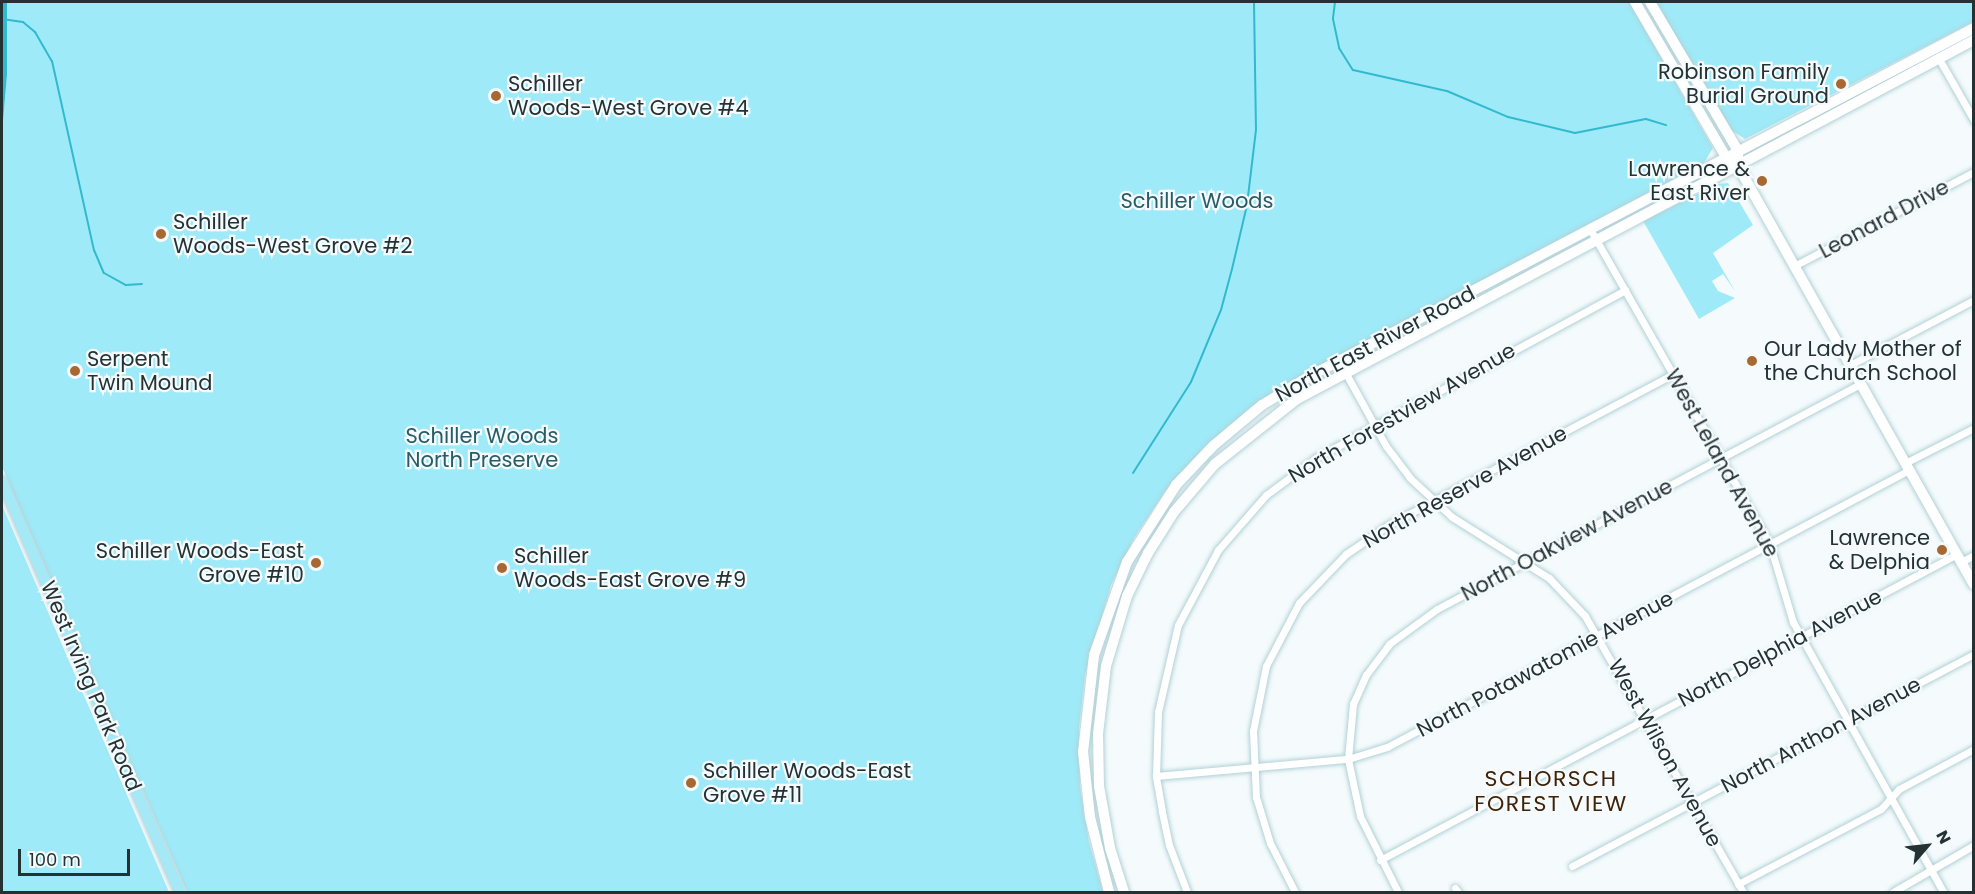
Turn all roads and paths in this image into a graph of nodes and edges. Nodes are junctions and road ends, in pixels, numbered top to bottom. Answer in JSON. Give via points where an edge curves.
{"nodes":[{"id":1,"x":1635,"y":2,"type":"edge"},
{"id":2,"x":1650,"y":2,"type":"edge"},
{"id":3,"x":1974,"y":27,"type":"edge"},
{"id":4,"x":1974,"y":40,"type":"edge"},
{"id":5,"x":1936,"y":53,"type":"junction"},
{"id":6,"x":1974,"y":120,"type":"edge"},
{"id":7,"x":1738,"y":151,"type":"junction"},
{"id":8,"x":1726,"y":157,"type":"junction"},
{"id":9,"x":1738,"y":166,"type":"junction"},
{"id":10,"x":1974,"y":172,"type":"edge"},
{"id":11,"x":1590,"y":229,"type":"junction"},
{"id":12,"x":1597,"y":241,"type":"junction"},
{"id":13,"x":1794,"y":266,"type":"junction"},
{"id":14,"x":1625,"y":290,"type":"junction"},
{"id":15,"x":1974,"y":300,"type":"edge"},
{"id":16,"x":1339,"y":361,"type":"junction"},
{"id":17,"x":1850,"y":365,"type":"junction"},
{"id":18,"x":1346,"y":373,"type":"junction"},
{"id":19,"x":1672,"y":375,"type":"junction"},
{"id":20,"x":1861,"y":384,"type":"junction"},
{"id":21,"x":1374,"y":424,"type":"junction"},
{"id":22,"x":1974,"y":428,"type":"edge"},
{"id":23,"x":1720,"y":459,"type":"junction"},
{"id":24,"x":1907,"y":467,"type":"junction"},
{"id":25,"x":2,"y":481,"type":"edge"},
{"id":26,"x":1434,"y":500,"type":"junction"},
{"id":27,"x":1770,"y":545,"type":"junction"},
{"id":28,"x":1974,"y":555,"type":"edge"},
{"id":29,"x":1959,"y":558,"type":"junction"},
{"id":30,"x":1528,"y":562,"type":"junction"},
{"id":31,"x":1974,"y":584,"type":"edge"},
{"id":32,"x":1599,"y":635,"type":"junction"},
{"id":33,"x":1801,"y":637,"type":"junction"},
{"id":34,"x":1974,"y":654,"type":"edge"},
{"id":35,"x":1645,"y":720,"type":"junction"},
{"id":36,"x":1847,"y":721,"type":"junction"},
{"id":37,"x":1974,"y":749,"type":"edge"},
{"id":38,"x":1348,"y":759,"type":"junction"},
{"id":39,"x":1253,"y":768,"type":"junction"},
{"id":40,"x":1156,"y":776,"type":"junction"},
{"id":41,"x":1890,"y":799,"type":"junction"},
{"id":42,"x":1693,"y":804,"type":"junction"},
{"id":43,"x":1974,"y":846,"type":"edge"},
{"id":44,"x":1380,"y":860,"type":"junction"},
{"id":45,"x":1572,"y":866,"type":"dead end"},
{"id":46,"x":1931,"y":870,"type":"junction"},
{"id":47,"x":1738,"y":884,"type":"junction"},
{"id":48,"x":180,"y":892,"type":"edge"},
{"id":49,"x":1109,"y":892,"type":"edge"},
{"id":50,"x":1124,"y":892,"type":"edge"},
{"id":51,"x":1187,"y":892,"type":"edge"},
{"id":52,"x":1295,"y":892,"type":"edge"},
{"id":53,"x":1398,"y":892,"type":"edge"},
{"id":54,"x":1743,"y":892,"type":"edge"},
{"id":55,"x":1893,"y":892,"type":"edge"},
{"id":56,"x":1943,"y":892,"type":"edge"}],
"edges":[{"from":1,"to":8,"type":"main road"},
{"from":2,"to":7,"type":"main road"},
{"from":3,"to":5,"type":"main road","name":"North East River Road"},
{"from":4,"to":5,"type":"main road","name":"North East River Road"},
{"from":5,"to":6,"type":"street"},
{"from":5,"to":7,"type":"main road","name":"North East River Road"},
{"from":5,"to":9,"type":"main road","name":"North East River Road"},
{"from":7,"to":8,"type":"main road","name":"North East River Road"},
{"from":7,"to":9,"type":"main road"},
{"from":8,"to":9,"type":"main road"},
{"from":8,"to":11,"type":"main road","name":"North East River Road"},
{"from":9,"to":12,"type":"main road","name":"North East River Road"},
{"from":9,"to":13,"type":"main road"},
{"from":10,"to":13,"type":"street","name":"Leonard Drive"},
{"from":11,"to":12,"type":"street","name":"West Leland Avenue"},
{"from":11,"to":16,"type":"main road","name":"North East River Road"},
{"from":12,"to":14,"type":"street","name":"West Leland Avenue"},
{"from":12,"to":18,"type":"main road","name":"North East River Road"},
{"from":13,"to":17,"type":"main road"},
{"from":14,"to":19,"type":"street","name":"West Leland Avenue"},
{"from":14,"to":21,"type":"street","name":"North Forestview Avenue"},
{"from":15,"to":17,"type":"street"},
{"from":16,"to":18,"type":"street","name":"West Wilson Avenue"},
{"from":16,"to":49,"type":"main road","name":"North East River Road","via":[[1281,393],[1213,446],[1165,501],[1118,582],[1094,655],[1083,740],[1090,817]]},
{"from":17,"to":20,"type":"main road"},
{"from":18,"to":21,"type":"street","name":"West Wilson Avenue"},
{"from":18,"to":50,"type":"main road","name":"North East River Road","via":[[1276,413],[1215,464],[1162,530],[1127,596],[1106,666],[1098,759],[1104,823]]},
{"from":19,"to":23,"type":"street","name":"West Leland Avenue"},
{"from":19,"to":26,"type":"street","name":"North Reserve Avenue"},
{"from":20,"to":23,"type":"street","name":"North Oakview Avenue"},
{"from":20,"to":24,"type":"main road"},
{"from":21,"to":26,"type":"street","name":"West Wilson Avenue","via":[[1398,463]]},
{"from":21,"to":40,"type":"street","name":"North Forestview Avenue","via":[[1308,463],[1266,495],[1234,528],[1204,572],[1178,625],[1162,682]]},
{"from":22,"to":24,"type":"street","name":"North Potawatomie Avenue"},
{"from":23,"to":27,"type":"street","name":"West Leland Avenue"},
{"from":23,"to":30,"type":"street","name":"North Oakview Avenue"},
{"from":24,"to":27,"type":"street","name":"North Potawatomie Avenue"},
{"from":24,"to":29,"type":"main road"},
{"from":25,"to":48,"type":"main road","name":"West Irving Park Road"},
{"from":26,"to":30,"type":"street","name":"West Wilson Avenue","via":[[1467,527]]},
{"from":26,"to":39,"type":"street","name":"North Reserve Avenue","via":[[1346,554],[1299,603],[1274,646],[1259,688]]},
{"from":27,"to":32,"type":"street","name":"North Potawatomie Avenue"},
{"from":27,"to":33,"type":"street","name":"West Leland Avenue","via":[[1782,576],[1788,612]]},
{"from":28,"to":29,"type":"street","name":"North Delphia Avenue"},
{"from":29,"to":31,"type":"main road"},
{"from":29,"to":33,"type":"street","name":"North Delphia Avenue"},
{"from":30,"to":32,"type":"street","name":"West Wilson Avenue","via":[[1569,598]]},
{"from":30,"to":38,"type":"street","name":"North Oakview Avenue","via":[[1420,618],[1389,644],[1366,675],[1353,704]]},
{"from":32,"to":35,"type":"street","name":"West Wilson Avenue"},
{"from":32,"to":38,"type":"street","name":"North Potawatomie Avenue","via":[[1403,740]]},
{"from":33,"to":35,"type":"street","name":"North Delphia Avenue"},
{"from":33,"to":36,"type":"street","name":"West Leland Avenue"},
{"from":34,"to":36,"type":"street","name":"North Anthon Avenue"},
{"from":35,"to":42,"type":"street","name":"West Wilson Avenue"},
{"from":35,"to":44,"type":"street","name":"North Delphia Avenue"},
{"from":36,"to":41,"type":"street","name":"West Leland Avenue"},
{"from":36,"to":42,"type":"street","name":"North Anthon Avenue"},
{"from":37,"to":41,"type":"street","via":[[1899,789]]},
{"from":38,"to":39,"type":"street","name":"North Potawatomie Avenue"},
{"from":38,"to":44,"type":"street","name":"North Oakview Avenue","via":[[1360,816]]},
{"from":39,"to":40,"type":"street","name":"North Potawatomie Avenue"},
{"from":39,"to":52,"type":"street","name":"North Reserve Avenue","via":[[1256,797],[1270,843]]},
{"from":40,"to":51,"type":"street","name":"North Forestview Avenue","via":[[1169,845]]},
{"from":41,"to":46,"type":"street","name":"West Leland Avenue"},
{"from":41,"to":47,"type":"street","via":[[1881,809]]},
{"from":42,"to":45,"type":"street","name":"North Anthon Avenue"},
{"from":42,"to":47,"type":"street","name":"West Wilson Avenue"},
{"from":43,"to":46,"type":"street"},
{"from":44,"to":53,"type":"street","name":"North Oakview Avenue"},
{"from":46,"to":55,"type":"street"},
{"from":46,"to":56,"type":"street","name":"West Leland Avenue"},
{"from":47,"to":54,"type":"street","name":"West Wilson Avenue"}]}
